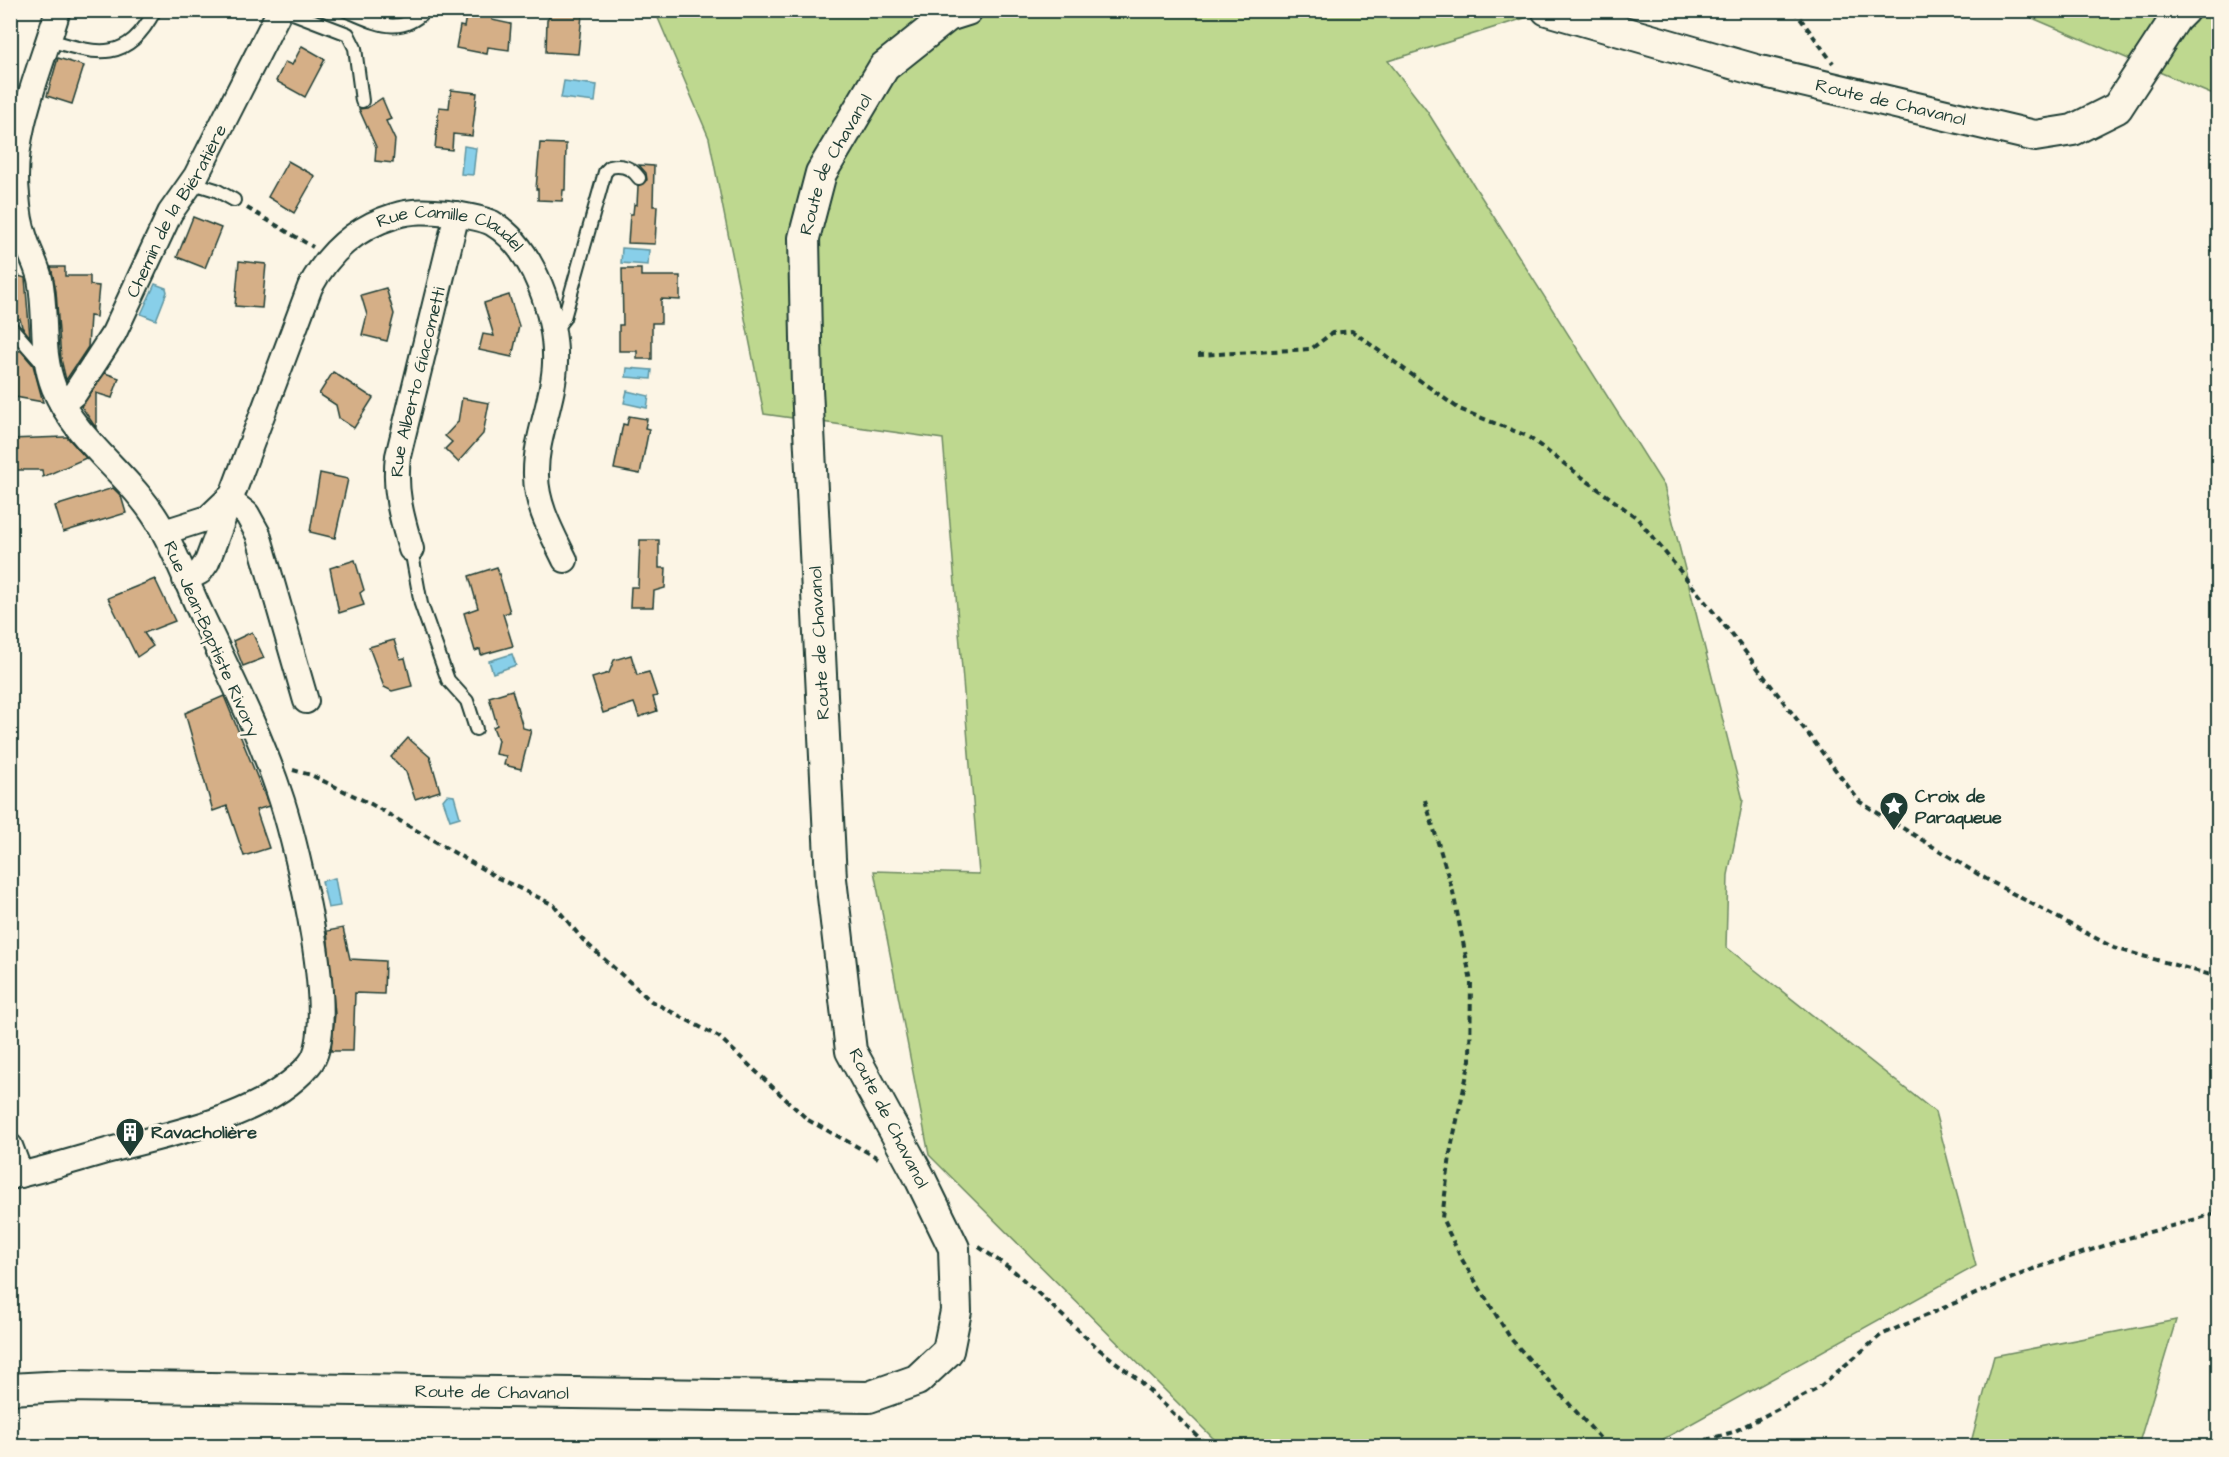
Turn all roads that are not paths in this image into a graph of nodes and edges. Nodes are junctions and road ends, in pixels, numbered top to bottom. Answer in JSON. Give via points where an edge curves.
{"nodes":[{"id":1,"x":58,"y":10,"type":"edge"},
{"id":2,"x":155,"y":10,"type":"edge"},
{"id":3,"x":280,"y":10,"type":"edge"},
{"id":4,"x":285,"y":10,"type":"edge"},
{"id":5,"x":345,"y":10,"type":"edge"},
{"id":6,"x":426,"y":10,"type":"edge"},
{"id":7,"x":967,"y":10,"type":"edge"},
{"id":8,"x":1547,"y":10,"type":"edge"},
{"id":9,"x":2184,"y":10,"type":"edge"},
{"id":10,"x":49,"y":40,"type":"junction"},
{"id":11,"x":362,"y":101,"type":"dead end"},
{"id":12,"x":639,"y":178,"type":"dead end"},
{"id":13,"x":190,"y":182,"type":"junction"},
{"id":14,"x":234,"y":200,"type":"road end"},
{"id":15,"x":457,"y":214,"type":"junction"},
{"id":16,"x":17,"y":237,"type":"edge"},
{"id":17,"x":10,"y":326,"type":"edge"},
{"id":18,"x":552,"y":328,"type":"junction"},
{"id":19,"x":48,"y":364,"type":"junction"},
{"id":20,"x":62,"y":404,"type":"junction"},
{"id":21,"x":228,"y":499,"type":"junction"},
{"id":22,"x":164,"y":532,"type":"junction"},
{"id":23,"x":411,"y":549,"type":"joint"},
{"id":24,"x":565,"y":560,"type":"dead end"},
{"id":25,"x":185,"y":580,"type":"junction"},
{"id":26,"x":306,"y":701,"type":"dead end"},
{"id":27,"x":476,"y":729,"type":"dead end"},
{"id":28,"x":10,"y":1146,"type":"edge"},
{"id":29,"x":16,"y":1176,"type":"edge"},
{"id":30,"x":10,"y":1389,"type":"edge"}],
"edges":[{"from":1,"to":10,"type":"street","name":"Rue Jean-Baptiste Rivory"},
{"from":2,"to":10,"type":"lane","via":[[139,36],[119,50],[90,52]]},
{"from":3,"to":13,"type":"street","name":"Chemin de la Biératière"},
{"from":4,"to":11,"type":"lane","via":[[348,33],[355,48]]},
{"from":5,"to":6,"type":"lane","via":[[398,28],[414,22]]},
{"from":7,"to":30,"type":"street","name":"Route de Chavanol","via":[[948,16],[885,68],[821,172],[804,238],[807,388],[831,879],[851,1051],[954,1248],[956,1311],[948,1351],[917,1380],[869,1397],[65,1386]]},
{"from":8,"to":9,"type":"street","name":"Route de Chavanol","via":[[1756,70],[2035,136],[2073,130],[2117,108]]},
{"from":10,"to":16,"type":"street","name":"Rue Jean-Baptiste Rivory","via":[[19,140]]},
{"from":12,"to":18,"type":"lane","via":[[622,166],[610,167],[605,172],[564,318]]},
{"from":13,"to":14,"type":"lane"},
{"from":13,"to":20,"type":"street","name":"Chemin de la Biératière","via":[[170,213],[114,333],[75,393]]},
{"from":15,"to":18,"type":"street","name":"Rue Camille Claudel","via":[[492,224],[518,248],[542,291]]},
{"from":15,"to":21,"type":"street","name":"Rue Camille Claudel","via":[[404,213],[378,221],[329,257],[310,287]]},
{"from":15,"to":23,"type":"street","name":"Rue Alberto Giacometti","via":[[398,456],[397,501]]},
{"from":16,"to":19,"type":"street","name":"Rue Jean-Baptiste Rivory","via":[[41,283]]},
{"from":17,"to":19,"type":"lane","via":[[41,363]]},
{"from":18,"to":24,"type":"street","name":"Rue Camille Claudel","via":[[553,390],[536,476],[540,501]]},
{"from":19,"to":20,"type":"street","name":"Rue Jean-Baptiste Rivory"},
{"from":20,"to":22,"type":"street","name":"Rue Jean-Baptiste Rivory"},
{"from":21,"to":22,"type":"street","name":"Rue Camille Claudel","via":[[208,518]]},
{"from":21,"to":25,"type":"street","name":"Rue Camille Claudel","via":[[207,562],[200,572]]},
{"from":21,"to":26,"type":"street","via":[[247,514],[258,534]]},
{"from":22,"to":25,"type":"street","name":"Rue Jean-Baptiste Rivory"},
{"from":23,"to":27,"type":"lane","via":[[422,604],[448,680],[467,701]]},
{"from":25,"to":29,"type":"street","name":"Rue Jean-Baptiste Rivory","via":[[239,689],[282,801],[305,892],[319,976],[320,1043],[314,1059],[291,1081],[238,1112]]},
{"from":28,"to":29,"type":"street","name":"Rue Jean-Baptiste Rivory"}]}
